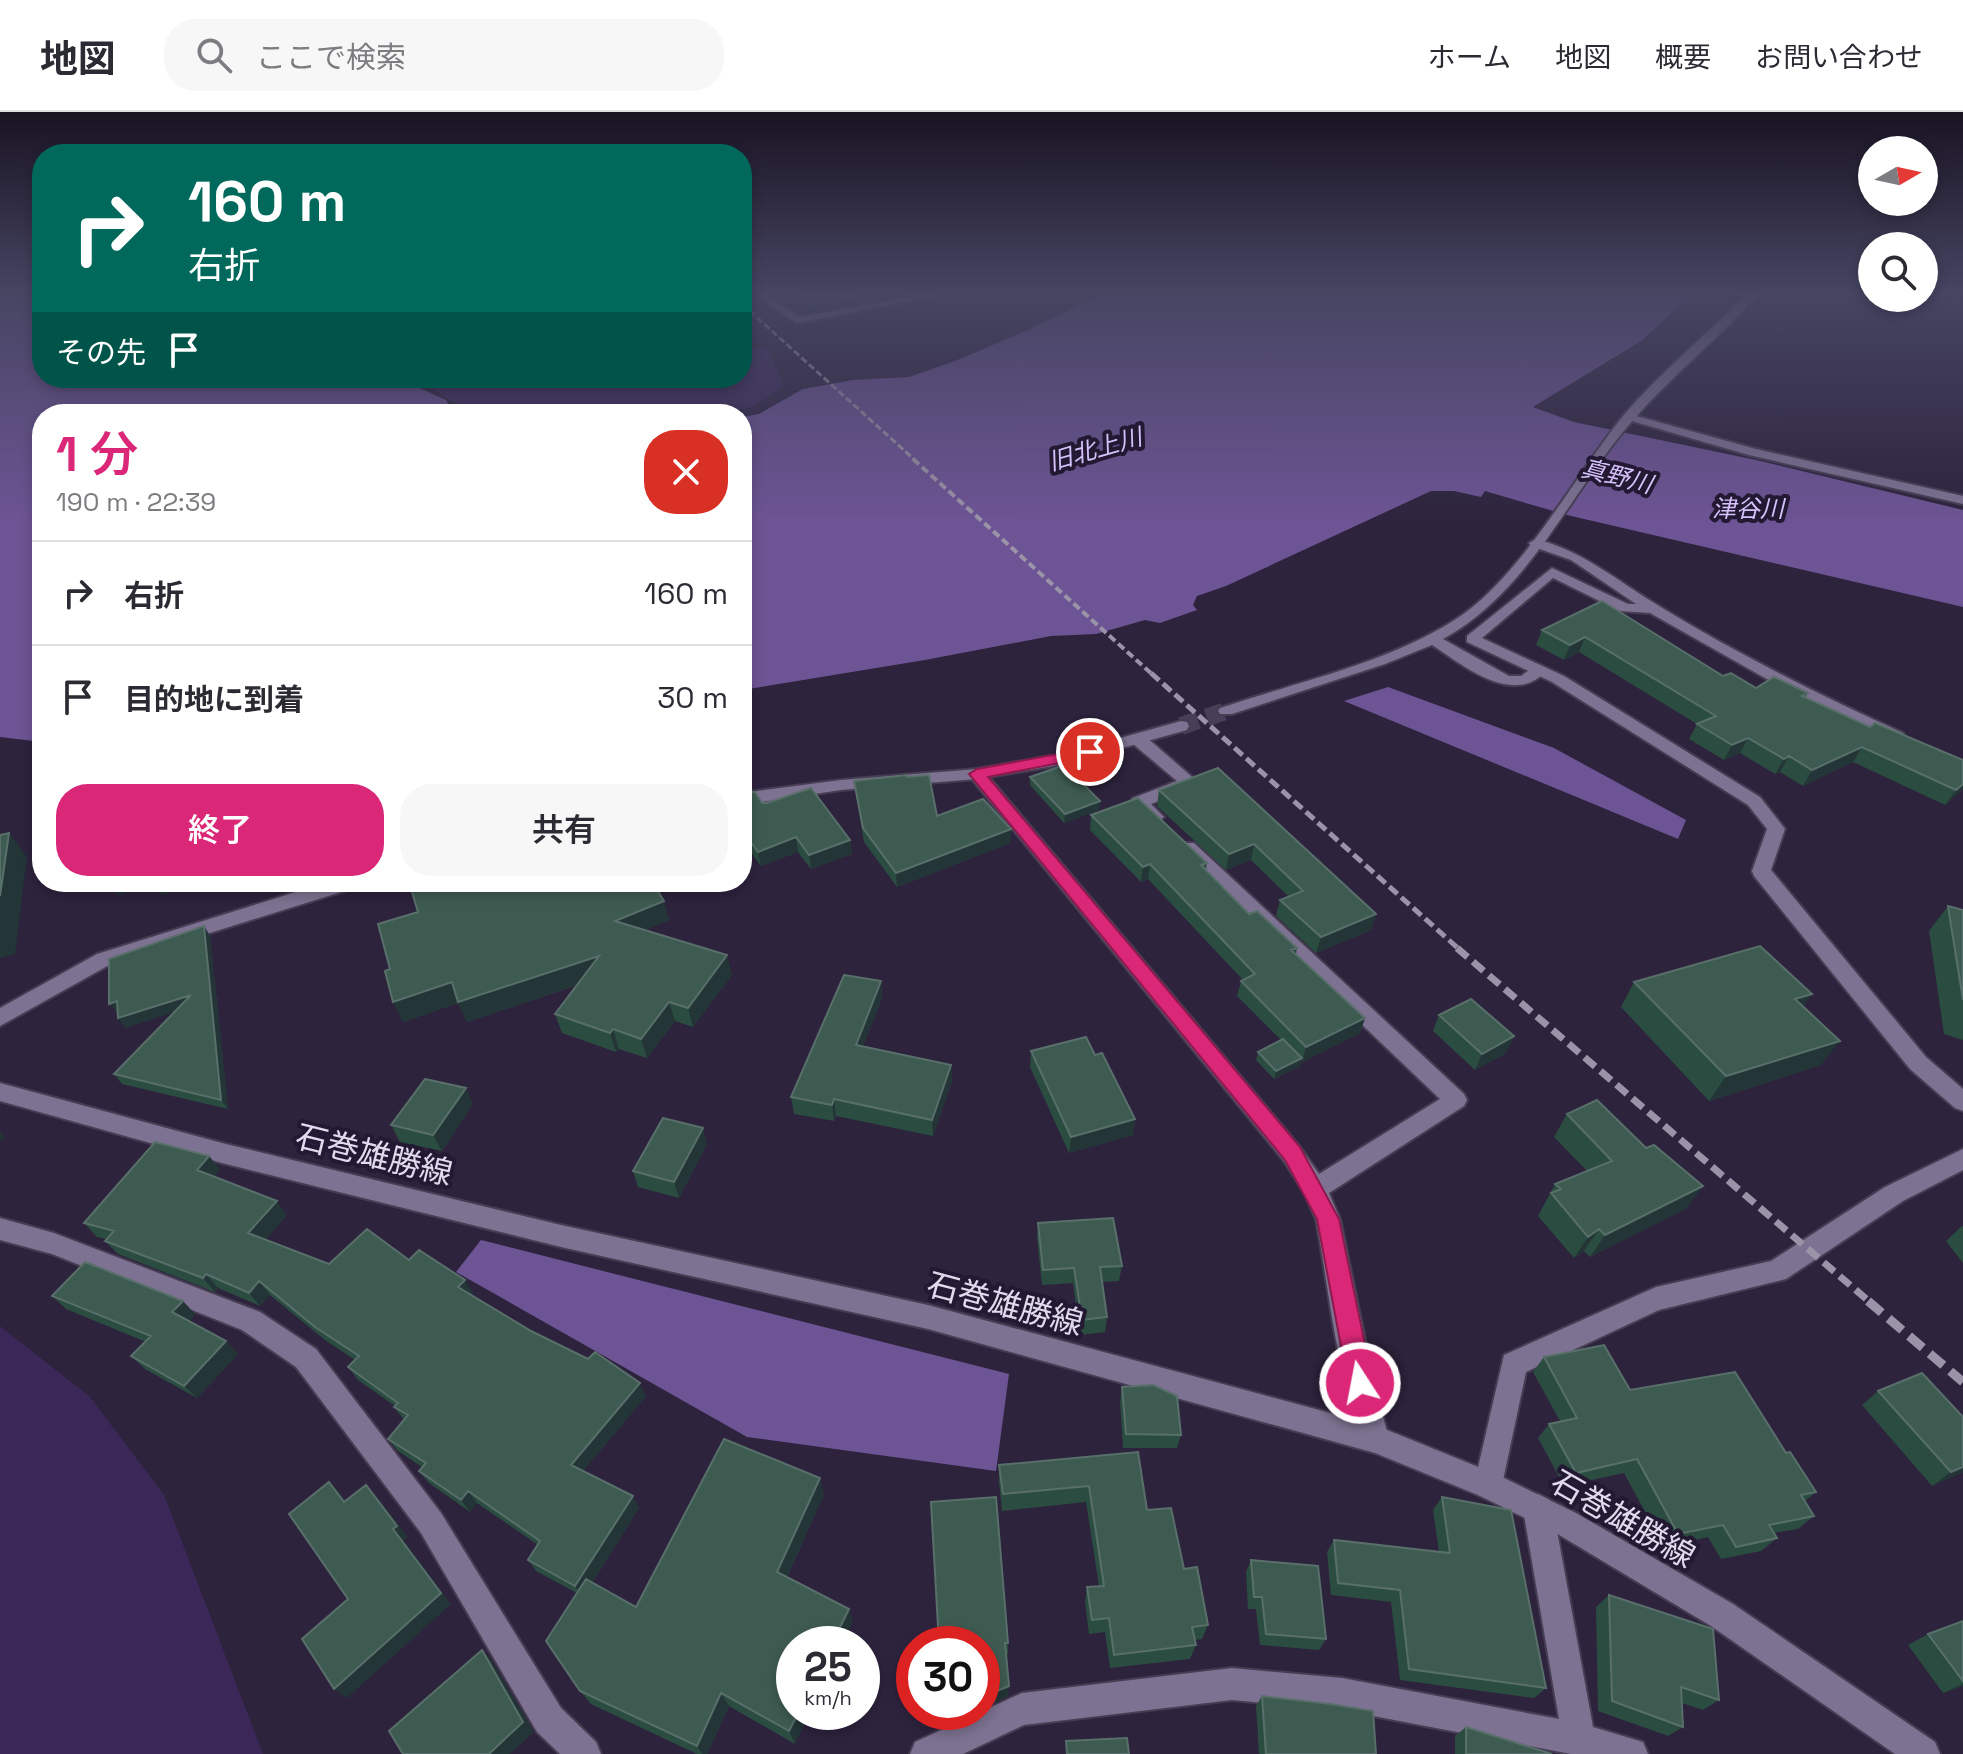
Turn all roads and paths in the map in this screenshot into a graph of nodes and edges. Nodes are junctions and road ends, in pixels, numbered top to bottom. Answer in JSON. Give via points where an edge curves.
{"nodes":[{"id":1,"x":1678,"y":370,"type":"edge"},
{"id":2,"x":1625,"y":423,"type":"junction"},
{"id":3,"x":1963,"y":500,"type":"edge"},
{"id":4,"x":1536,"y":543,"type":"junction"},
{"id":5,"x":1653,"y":609,"type":"junction"},
{"id":6,"x":1432,"y":638,"type":"junction"},
{"id":7,"x":1539,"y":670,"type":"junction"},
{"id":8,"x":1226,"y":711,"type":"tunnel mouth"},
{"id":9,"x":1181,"y":726,"type":"tunnel mouth"},
{"id":10,"x":1139,"y":740,"type":"junction"},
{"id":11,"x":1917,"y":746,"type":"edge"},
{"id":12,"x":977,"y":774,"type":"junction"},
{"id":13,"x":752,"y":798,"type":"edge"},
{"id":14,"x":318,"y":892,"type":"edge"},
{"id":15,"x":0,"y":1018,"type":"edge"},
{"id":16,"x":0,"y":1092,"type":"edge"},
{"id":17,"x":1963,"y":1102,"type":"edge"},
{"id":18,"x":1963,"y":1159,"type":"edge"},
{"id":19,"x":1315,"y":1189,"type":"junction"},
{"id":20,"x":0,"y":1229,"type":"edge"},
{"id":21,"x":1375,"y":1439,"type":"junction"},
{"id":22,"x":1488,"y":1485,"type":"junction"},
{"id":23,"x":1538,"y":1509,"type":"junction"},
{"id":24,"x":1579,"y":1739,"type":"junction"},
{"id":25,"x":584,"y":1754,"type":"edge"},
{"id":26,"x":927,"y":1754,"type":"edge"},
{"id":27,"x":1631,"y":1754,"type":"edge"},
{"id":28,"x":1923,"y":1754,"type":"edge"}],
"edges":[{"from":1,"to":2,"type":"street"},
{"from":2,"to":3,"type":"street"},
{"from":2,"to":4,"type":"street"},
{"from":4,"to":5,"type":"street","via":[[1576,557]]},
{"from":4,"to":6,"type":"street","via":[[1497,591],[1461,623]]},
{"from":5,"to":7,"type":"street","via":[[1625,608],[1552,572],[1472,639]]},
{"from":5,"to":11,"type":"street","via":[[1810,697]]},
{"from":6,"to":7,"type":"street","via":[[1512,681],[1523,682]]},
{"from":6,"to":8,"type":"street"},
{"from":7,"to":17,"type":"street","via":[[1754,801],[1776,829],[1761,871],[1918,1063]]},
{"from":9,"to":10,"type":"street"},
{"from":10,"to":12,"type":"street"},
{"from":10,"to":19,"type":"street","via":[[1190,783],[1139,802],[1456,1100]]},
{"from":12,"to":13,"type":"street"},
{"from":12,"to":19,"type":"street","via":[[1292,1154]]},
{"from":14,"to":15,"type":"street","via":[[104,959]]},
{"from":16,"to":21,"type":"street","name":"石巻雄勝線","via":[[561,1236],[928,1317]]},
{"from":18,"to":22,"type":"street","via":[[1894,1194],[1777,1271],[1656,1299],[1514,1364]]},
{"from":19,"to":21,"type":"street","via":[[1328,1219]]},
{"from":20,"to":25,"type":"street","via":[[54,1244],[251,1321],[306,1358],[431,1523],[549,1720]]},
{"from":21,"to":22,"type":"street","name":"石巻雄勝線"},
{"from":22,"to":23,"type":"street","name":"石巻雄勝線"},
{"from":23,"to":24,"type":"street"},
{"from":23,"to":28,"type":"street","name":"石巻雄勝線","via":[[1722,1615]]},
{"from":24,"to":26,"type":"street","via":[[1342,1694],[1232,1684],[1022,1709]]},
{"from":24,"to":27,"type":"street"}]}
